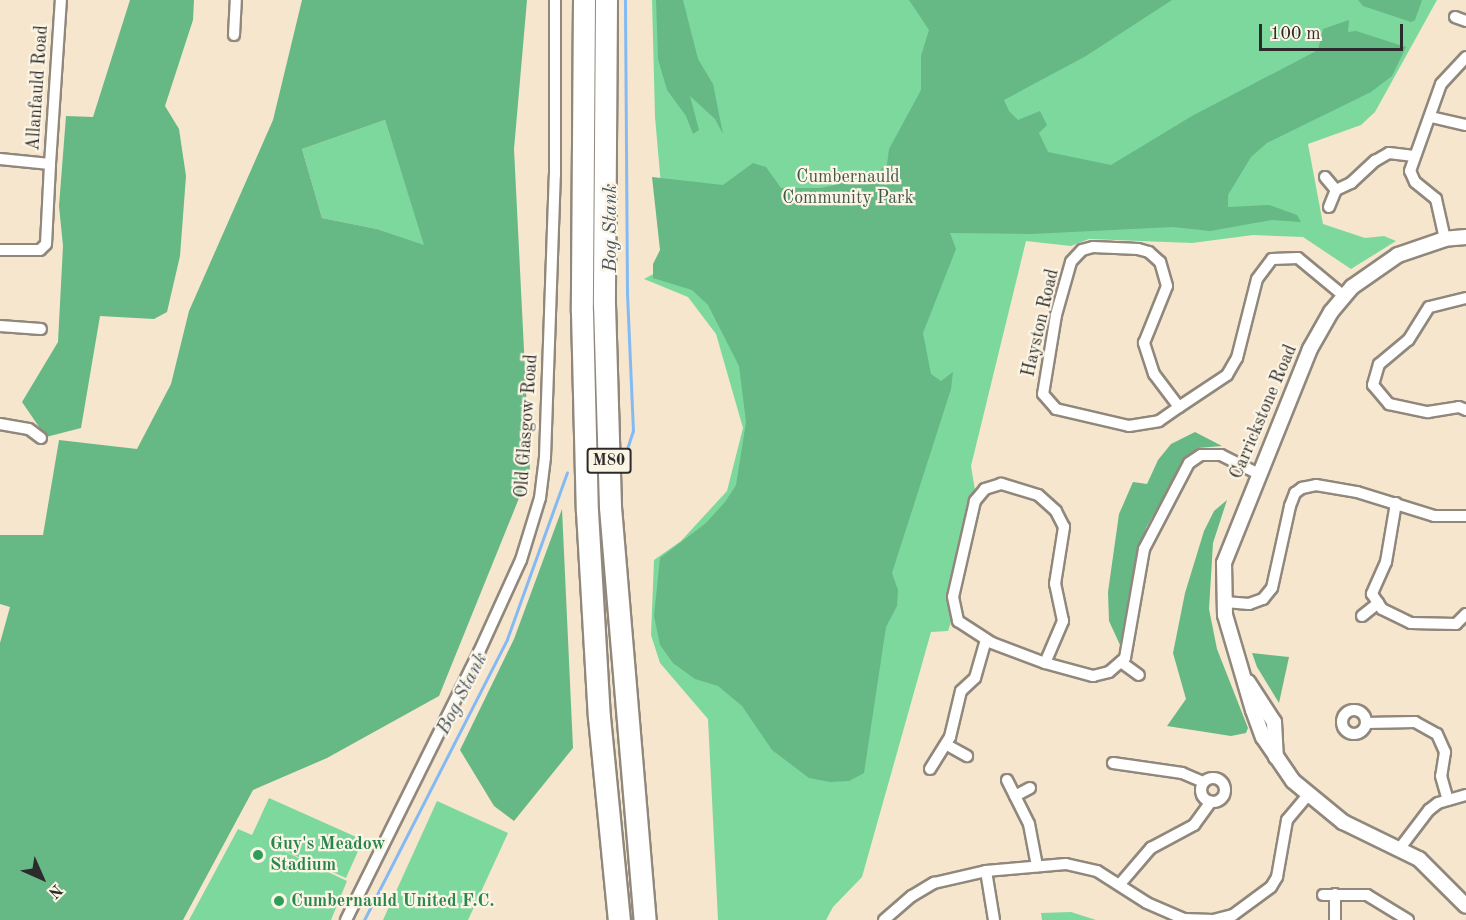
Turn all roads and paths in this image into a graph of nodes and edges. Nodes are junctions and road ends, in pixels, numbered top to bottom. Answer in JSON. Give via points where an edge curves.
{"nodes":[{"id":1,"x":61,"y":0,"type":"edge"},
{"id":2,"x":236,"y":0,"type":"edge"},
{"id":3,"x":555,"y":0,"type":"edge"},
{"id":4,"x":584,"y":0,"type":"edge"},
{"id":5,"x":606,"y":0,"type":"edge"},
{"id":6,"x":1455,"y":17,"type":"dead end"},
{"id":7,"x":1466,"y":21,"type":"edge"},
{"id":8,"x":234,"y":35,"type":"dead end"},
{"id":9,"x":1466,"y":57,"type":"edge"},
{"id":10,"x":1431,"y":117,"type":"junction"},
{"id":11,"x":1466,"y":125,"type":"edge"},
{"id":12,"x":1414,"y":156,"type":"junction"},
{"id":13,"x":0,"y":159,"type":"edge"},
{"id":14,"x":50,"y":164,"type":"junction"},
{"id":15,"x":1325,"y":177,"type":"dead end"},
{"id":16,"x":1336,"y":190,"type":"junction"},
{"id":17,"x":1329,"y":207,"type":"dead end"},
{"id":18,"x":1466,"y":237,"type":"edge"},
{"id":19,"x":1445,"y":239,"type":"junction"},
{"id":20,"x":0,"y":250,"type":"edge"},
{"id":21,"x":1344,"y":296,"type":"junction"},
{"id":22,"x":1466,"y":298,"type":"edge"},
{"id":23,"x":0,"y":326,"type":"edge"},
{"id":24,"x":41,"y":329,"type":"dead end"},
{"id":25,"x":1179,"y":408,"type":"junction"},
{"id":26,"x":1466,"y":410,"type":"edge"},
{"id":27,"x":0,"y":424,"type":"edge"},
{"id":28,"x":41,"y":438,"type":"dead end"},
{"id":29,"x":1257,"y":472,"type":"junction"},
{"id":30,"x":1396,"y":503,"type":"junction"},
{"id":31,"x":1466,"y":516,"type":"edge"},
{"id":32,"x":1225,"y":602,"type":"junction"},
{"id":33,"x":1378,"y":603,"type":"junction"},
{"id":34,"x":1466,"y":614,"type":"edge"},
{"id":35,"x":1362,"y":616,"type":"dead end"},
{"id":36,"x":986,"y":640,"type":"junction"},
{"id":37,"x":1121,"y":662,"type":"junction"},
{"id":38,"x":1046,"y":663,"type":"junction"},
{"id":39,"x":1139,"y":675,"type":"dead end"},
{"id":40,"x":1366,"y":723,"type":"dead end"},
{"id":41,"x":947,"y":745,"type":"junction"},
{"id":42,"x":967,"y":756,"type":"dead end"},
{"id":43,"x":1113,"y":763,"type":"dead end"},
{"id":44,"x":930,"y":769,"type":"dead end"},
{"id":45,"x":1006,"y":780,"type":"dead end"},
{"id":46,"x":1203,"y":782,"type":"junction"},
{"id":47,"x":1030,"y":788,"type":"dead end"},
{"id":48,"x":1308,"y":795,"type":"junction"},
{"id":49,"x":1466,"y":795,"type":"edge"},
{"id":50,"x":1015,"y":796,"type":"junction"},
{"id":51,"x":1448,"y":800,"type":"junction"},
{"id":52,"x":1211,"y":802,"type":"junction"},
{"id":53,"x":1400,"y":848,"type":"junction"},
{"id":54,"x":1037,"y":866,"type":"junction"},
{"id":55,"x":986,"y":872,"type":"junction"},
{"id":56,"x":1120,"y":884,"type":"junction"},
{"id":57,"x":1335,"y":894,"type":"junction"},
{"id":58,"x":1323,"y":895,"type":"dead end"},
{"id":59,"x":1466,"y":906,"type":"edge"},
{"id":60,"x":346,"y":920,"type":"edge"},
{"id":61,"x":619,"y":920,"type":"edge"},
{"id":62,"x":645,"y":920,"type":"edge"},
{"id":63,"x":884,"y":920,"type":"edge"},
{"id":64,"x":994,"y":920,"type":"edge"},
{"id":65,"x":1197,"y":920,"type":"edge"},
{"id":66,"x":1335,"y":920,"type":"edge"},
{"id":67,"x":1408,"y":920,"type":"edge"}],
"edges":[{"from":1,"to":14,"type":"street","name":"Allanfauld Road"},
{"from":2,"to":8,"type":"street"},
{"from":3,"to":60,"type":"street","name":"Old Glasgow Road","via":[[555,175],[545,458],[540,498],[521,560],[479,652]]},
{"from":4,"to":61,"type":"highway","number":"M80","via":[[582,312],[587,511],[599,717]]},
{"from":5,"to":62,"type":"highway","number":"M80","via":[[604,304],[610,507]]},
{"from":6,"to":7,"type":"street"},
{"from":9,"to":10,"type":"street","via":[[1442,84]]},
{"from":10,"to":11,"type":"street"},
{"from":10,"to":12,"type":"street"},
{"from":12,"to":16,"type":"street","via":[[1389,153]]},
{"from":12,"to":19,"type":"street","via":[[1410,171],[1415,182],[1436,199]]},
{"from":13,"to":14,"type":"street","name":"Allanfauld Road"},
{"from":14,"to":20,"type":"street","via":[[46,243],[40,250]]},
{"from":15,"to":16,"type":"street"},
{"from":16,"to":17,"type":"street"},
{"from":18,"to":19,"type":"street","name":"Carrickstone Road"},
{"from":19,"to":21,"type":"street","name":"Carrickstone Road","via":[[1398,255]]},
{"from":21,"to":25,"type":"street","name":"Hayston Road","via":[[1298,258],[1272,259],[1257,279],[1237,358],[1227,375]]},
{"from":21,"to":29,"type":"street","name":"Carrickstone Road","via":[[1315,340]]},
{"from":22,"to":26,"type":"street","via":[[1429,307],[1408,340],[1379,364],[1373,385],[1389,404],[1428,412],[1459,407]]},
{"from":23,"to":24,"type":"street"},
{"from":25,"to":25,"type":"street","name":"Hayston Road","via":[[1159,421],[1129,426],[1056,409],[1043,394],[1056,315],[1071,262],[1082,250],[1138,249],[1149,252],[1160,262],[1167,286],[1144,343],[1154,374]]},
{"from":27,"to":28,"type":"street","via":[[29,429]]},
{"from":29,"to":32,"type":"street","name":"Carrickstone Road","via":[[1224,563]]},
{"from":29,"to":37,"type":"street","via":[[1221,455],[1201,455],[1189,463],[1144,549],[1131,634]]},
{"from":30,"to":31,"type":"street","via":[[1434,516]]},
{"from":30,"to":32,"type":"street","via":[[1317,485],[1302,488],[1295,493],[1290,506],[1272,588],[1263,599],[1249,604]]},
{"from":30,"to":33,"type":"street","via":[[1386,562],[1372,586]]},
{"from":32,"to":48,"type":"street","name":"Carrickstone Road","via":[[1233,646],[1248,682],[1258,723],[1276,756]]},
{"from":33,"to":34,"type":"street","via":[[1410,623],[1456,624]]},
{"from":33,"to":35,"type":"street"},
{"from":36,"to":38,"type":"street"},
{"from":36,"to":38,"type":"street","via":[[958,621],[953,597],[975,501],[985,489],[1001,484],[1038,495],[1056,511],[1064,527],[1055,584],[1063,621]]},
{"from":36,"to":41,"type":"street","via":[[975,678],[961,691]]},
{"from":37,"to":38,"type":"street","via":[[1109,672],[1093,676]]},
{"from":37,"to":39,"type":"street"},
{"from":40,"to":51,"type":"street","via":[[1415,722],[1437,734],[1445,752],[1441,776]]},
{"from":41,"to":42,"type":"street"},
{"from":41,"to":44,"type":"street"},
{"from":43,"to":46,"type":"street","via":[[1182,773]]},
{"from":45,"to":50,"type":"street"},
{"from":46,"to":52,"type":"street","via":[[1202,794]]},
{"from":46,"to":52,"type":"street","via":[[1216,778],[1224,785],[1223,798]]},
{"from":47,"to":50,"type":"street"},
{"from":48,"to":53,"type":"street","name":"Carrickstone Road","via":[[1343,822]]},
{"from":48,"to":65,"type":"street","via":[[1287,820],[1277,877],[1271,887],[1233,915]]},
{"from":49,"to":51,"type":"street"},
{"from":50,"to":54,"type":"street","via":[[1029,824]]},
{"from":51,"to":53,"type":"street","via":[[1429,810]]},
{"from":52,"to":56,"type":"street","via":[[1194,825],[1140,858]]},
{"from":53,"to":59,"type":"street","name":"Carrickstone Road","via":[[1433,870]]},
{"from":54,"to":55,"type":"street"},
{"from":54,"to":56,"type":"street","via":[[1080,865]]},
{"from":55,"to":63,"type":"street","via":[[923,888]]},
{"from":55,"to":64,"type":"street"},
{"from":56,"to":65,"type":"street","via":[[1147,903],[1184,919]]},
{"from":57,"to":58,"type":"street"},
{"from":57,"to":66,"type":"street"},
{"from":57,"to":67,"type":"street","via":[[1367,895]]}]}
